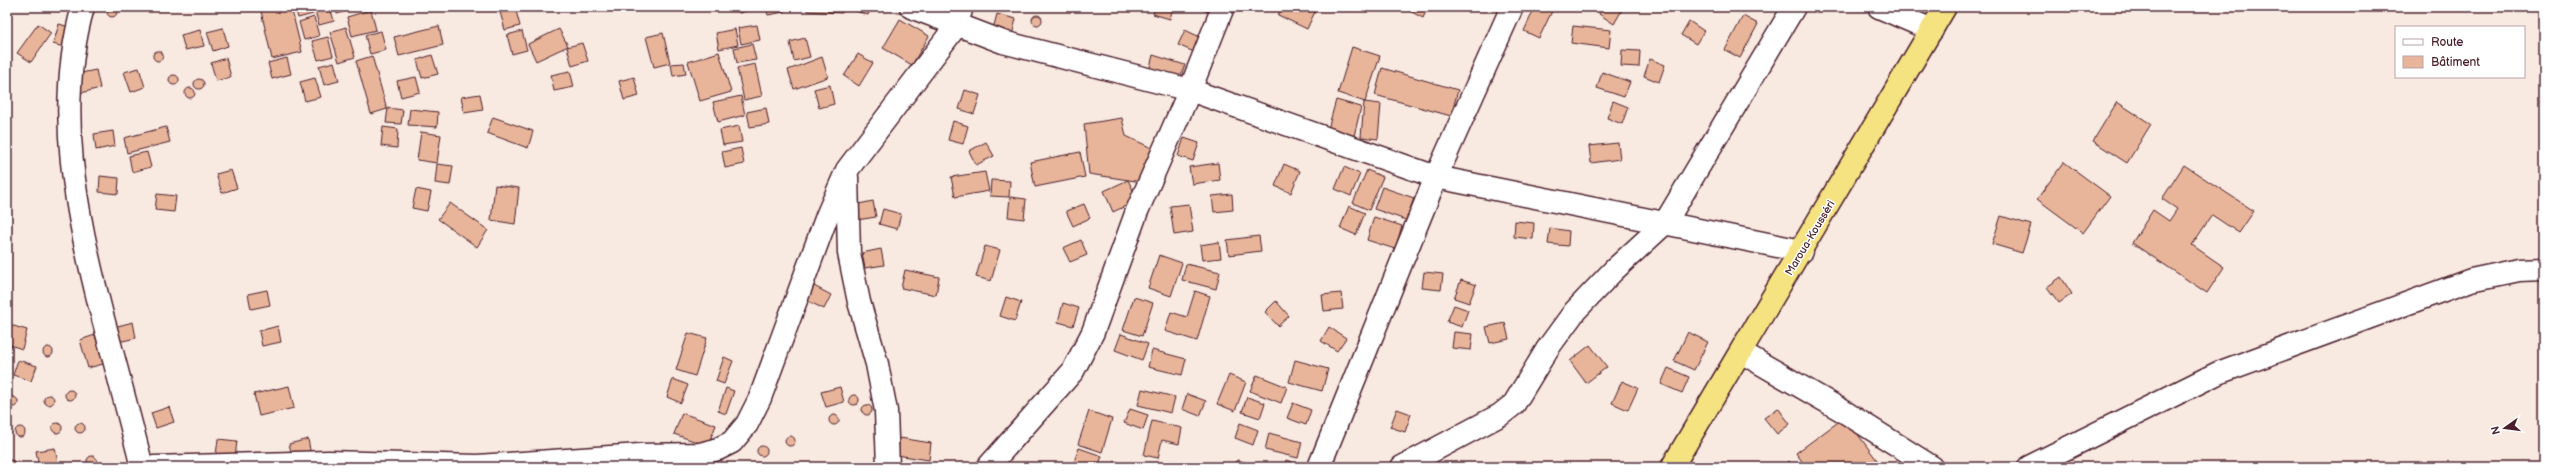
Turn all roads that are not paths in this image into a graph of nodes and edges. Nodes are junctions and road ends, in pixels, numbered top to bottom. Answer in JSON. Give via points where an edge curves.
{"nodes":[{"id":1,"x":83,"y":7,"type":"edge"},
{"id":2,"x":911,"y":7,"type":"edge"},
{"id":3,"x":1223,"y":7,"type":"edge"},
{"id":4,"x":1512,"y":7,"type":"edge"},
{"id":5,"x":1794,"y":7,"type":"edge"},
{"id":6,"x":1879,"y":7,"type":"edge"},
{"id":7,"x":1945,"y":7,"type":"edge"},
{"id":8,"x":959,"y":16,"type":"edge"},
{"id":9,"x":1932,"y":30,"type":"junction"},
{"id":10,"x":1190,"y":90,"type":"junction"},
{"id":11,"x":847,"y":170,"type":"junction"},
{"id":12,"x":1436,"y":176,"type":"junction"},
{"id":13,"x":1664,"y":223,"type":"junction"},
{"id":14,"x":1802,"y":251,"type":"junction"},
{"id":15,"x":2544,"y":269,"type":"edge"},
{"id":16,"x":1742,"y":352,"type":"junction"},
{"id":17,"x":142,"y":467,"type":"edge"},
{"id":18,"x":154,"y":467,"type":"edge"},
{"id":19,"x":888,"y":467,"type":"edge"},
{"id":20,"x":988,"y":467,"type":"edge"},
{"id":21,"x":1319,"y":467,"type":"edge"},
{"id":22,"x":1402,"y":467,"type":"edge"},
{"id":23,"x":1672,"y":467,"type":"edge"},
{"id":24,"x":1932,"y":467,"type":"edge"},
{"id":25,"x":2029,"y":467,"type":"edge"}],
"edges":[{"from":1,"to":17,"type":"street","via":[[73,45],[70,79],[70,162],[84,243]]},
{"from":2,"to":8,"type":"street"},
{"from":3,"to":10,"type":"street"},
{"from":4,"to":12,"type":"street"},
{"from":5,"to":13,"type":"street"},
{"from":6,"to":9,"type":"street"},
{"from":7,"to":9,"type":"highway","name":"Maroua-Kousséri"},
{"from":8,"to":10,"type":"street","via":[[1003,42]]},
{"from":8,"to":11,"type":"street"},
{"from":9,"to":14,"type":"highway","name":"Maroua-Kousséri"},
{"from":10,"to":12,"type":"street"},
{"from":10,"to":20,"type":"street","via":[[1137,211],[1093,332],[1073,370]]},
{"from":11,"to":18,"type":"street","via":[[827,216],[760,398],[740,433],[732,442],[718,449],[700,454],[640,455],[477,466],[343,462]]},
{"from":11,"to":19,"type":"street","via":[[849,253],[886,411]]},
{"from":12,"to":13,"type":"street"},
{"from":12,"to":21,"type":"street"},
{"from":13,"to":14,"type":"street"},
{"from":13,"to":22,"type":"street","via":[[1614,270],[1576,311],[1548,348],[1514,404],[1500,415]]},
{"from":14,"to":16,"type":"highway","name":"Maroua-Kousséri"},
{"from":15,"to":25,"type":"street","via":[[2519,270],[2471,280],[2218,373]]},
{"from":16,"to":23,"type":"highway","name":"Maroua-Kousséri"},
{"from":16,"to":24,"type":"street"}]}
